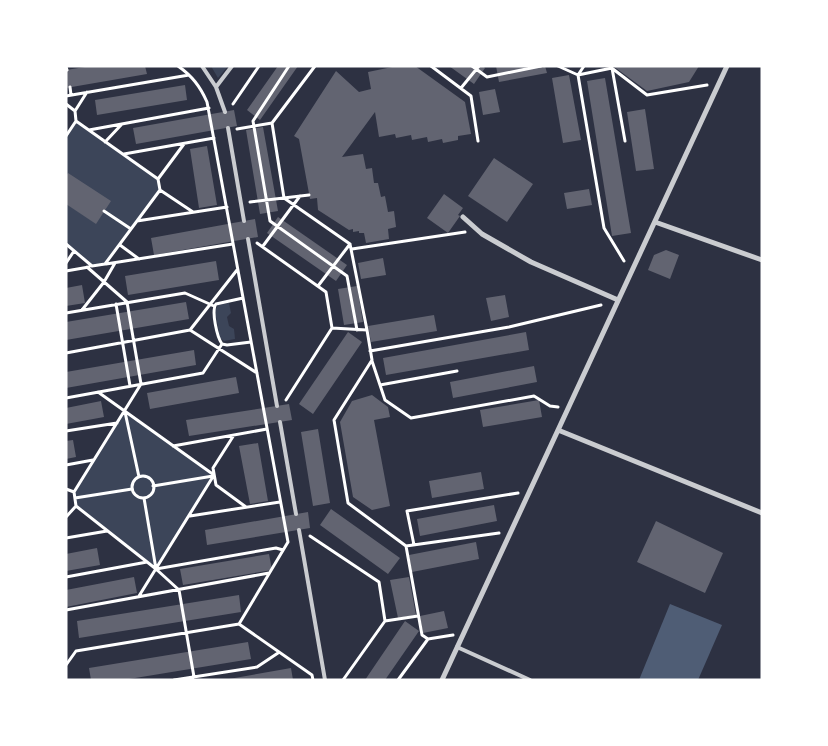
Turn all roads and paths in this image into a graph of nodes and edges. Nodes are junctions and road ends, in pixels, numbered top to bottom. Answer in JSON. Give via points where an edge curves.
{"nodes":[{"id":1,"x":178,"y":66,"type":"edge"},
{"id":2,"x":202,"y":66,"type":"edge"},
{"id":3,"x":232,"y":66,"type":"edge"},
{"id":4,"x":259,"y":66,"type":"edge"},
{"id":5,"x":289,"y":66,"type":"edge"},
{"id":6,"x":315,"y":66,"type":"edge"},
{"id":7,"x":431,"y":66,"type":"edge"},
{"id":8,"x":472,"y":66,"type":"edge"},
{"id":9,"x":541,"y":66,"type":"edge"},
{"id":10,"x":558,"y":66,"type":"edge"},
{"id":11,"x":584,"y":66,"type":"edge"},
{"id":12,"x":727,"y":66,"type":"edge"},
{"id":13,"x":477,"y":68,"type":"edge"},
{"id":14,"x":612,"y":68,"type":"junction"},
{"id":15,"x":190,"y":75,"type":"junction"},
{"id":16,"x":578,"y":75,"type":"junction"},
{"id":17,"x":720,"y":82,"type":"junction"},
{"id":18,"x":70,"y":87,"type":"dead end"},
{"id":19,"x":216,"y":87,"type":"junction"},
{"id":20,"x":461,"y":88,"type":"junction"},
{"id":21,"x":87,"y":92,"type":"junction"},
{"id":22,"x":71,"y":95,"type":"junction"},
{"id":23,"x":66,"y":96,"type":"edge"},
{"id":24,"x":66,"y":104,"type":"edge"},
{"id":25,"x":209,"y":108,"type":"junction"},
{"id":26,"x":75,"y":111,"type":"junction"},
{"id":27,"x":225,"y":112,"type":"dead end"},
{"id":28,"x":234,"y":113,"type":"dead end"},
{"id":29,"x":76,"y":121,"type":"junction"},
{"id":30,"x":235,"y":121,"type":"dead end"},
{"id":31,"x":272,"y":123,"type":"junction"},
{"id":32,"x":122,"y":124,"type":"junction"},
{"id":33,"x":254,"y":127,"type":"junction"},
{"id":34,"x":228,"y":128,"type":"dead end"},
{"id":35,"x":88,"y":130,"type":"junction"},
{"id":36,"x":67,"y":134,"type":"edge"},
{"id":37,"x":214,"y":138,"type":"junction"},
{"id":38,"x":478,"y":141,"type":"dead end"},
{"id":39,"x":625,"y":141,"type":"dead end"},
{"id":40,"x":105,"y":142,"type":"junction"},
{"id":41,"x":184,"y":144,"type":"junction"},
{"id":42,"x":123,"y":154,"type":"junction"},
{"id":43,"x":158,"y":179,"type":"junction"},
{"id":44,"x":160,"y":190,"type":"junction"},
{"id":45,"x":248,"y":193,"type":"dead end"},
{"id":46,"x":309,"y":195,"type":"dead end"},
{"id":47,"x":300,"y":196,"type":"junction"},
{"id":48,"x":284,"y":198,"type":"junction"},
{"id":49,"x":267,"y":200,"type":"junction"},
{"id":50,"x":250,"y":202,"type":"junction"},
{"id":51,"x":294,"y":204,"type":"junction"},
{"id":52,"x":227,"y":207,"type":"junction"},
{"id":53,"x":251,"y":210,"type":"dead end"},
{"id":54,"x":104,"y":211,"type":"dead end"},
{"id":55,"x":193,"y":212,"type":"junction"},
{"id":56,"x":463,"y":217,"type":"dead end"},
{"id":57,"x":136,"y":221,"type":"junction"},
{"id":58,"x":244,"y":221,"type":"dead end"},
{"id":59,"x":655,"y":222,"type":"junction"},
{"id":60,"x":278,"y":226,"type":"junction"},
{"id":61,"x":131,"y":229,"type":"junction"},
{"id":62,"x":478,"y":230,"type":"junction"},
{"id":63,"x":248,"y":238,"type":"dead end"},
{"id":64,"x":257,"y":242,"type":"dead end"},
{"id":65,"x":66,"y":244,"type":"edge"},
{"id":66,"x":233,"y":244,"type":"junction"},
{"id":67,"x":350,"y":244,"type":"junction"},
{"id":68,"x":120,"y":245,"type":"junction"},
{"id":69,"x":263,"y":246,"type":"junction"},
{"id":70,"x":352,"y":249,"type":"junction"},
{"id":71,"x":74,"y":251,"type":"junction"},
{"id":72,"x":139,"y":259,"type":"junction"},
{"id":73,"x":762,"y":260,"type":"edge"},
{"id":74,"x":66,"y":263,"type":"edge"},
{"id":75,"x":115,"y":263,"type":"junction"},
{"id":76,"x":105,"y":264,"type":"junction"},
{"id":77,"x":92,"y":266,"type":"junction"},
{"id":78,"x":333,"y":266,"type":"junction"},
{"id":79,"x":88,"y":267,"type":"junction"},
{"id":80,"x":238,"y":270,"type":"junction"},
{"id":81,"x":66,"y":271,"type":"edge"},
{"id":82,"x":631,"y":273,"type":"junction"},
{"id":83,"x":104,"y":282,"type":"junction"},
{"id":84,"x":318,"y":286,"type":"junction"},
{"id":85,"x":243,"y":298,"type":"junction"},
{"id":86,"x":618,"y":300,"type":"junction"},
{"id":87,"x":127,"y":302,"type":"junction"},
{"id":88,"x":116,"y":304,"type":"junction"},
{"id":89,"x":212,"y":305,"type":"junction"},
{"id":90,"x":82,"y":310,"type":"junction"},
{"id":91,"x":66,"y":313,"type":"edge"},
{"id":92,"x":332,"y":328,"type":"junction"},
{"id":93,"x":190,"y":330,"type":"junction"},
{"id":94,"x":357,"y":330,"type":"junction"},
{"id":95,"x":367,"y":330,"type":"junction"},
{"id":96,"x":134,"y":341,"type":"junction"},
{"id":97,"x":123,"y":342,"type":"junction"},
{"id":98,"x":251,"y":342,"type":"junction"},
{"id":99,"x":222,"y":344,"type":"junction"},
{"id":100,"x":219,"y":348,"type":"junction"},
{"id":101,"x":370,"y":352,"type":"junction"},
{"id":102,"x":66,"y":353,"type":"edge"},
{"id":103,"x":372,"y":360,"type":"junction"},
{"id":104,"x":457,"y":371,"type":"dead end"},
{"id":105,"x":257,"y":373,"type":"junction"},
{"id":106,"x":141,"y":384,"type":"junction"},
{"id":107,"x":380,"y":385,"type":"junction"},
{"id":108,"x":130,"y":386,"type":"junction"},
{"id":109,"x":98,"y":392,"type":"junction"},
{"id":110,"x":66,"y":398,"type":"edge"},
{"id":111,"x":285,"y":400,"type":"dead end"},
{"id":112,"x":277,"y":406,"type":"dead end"},
{"id":113,"x":568,"y":408,"type":"junction"},
{"id":114,"x":125,"y":411,"type":"junction"},
{"id":115,"x":118,"y":422,"type":"junction"},
{"id":116,"x":280,"y":422,"type":"dead end"},
{"id":117,"x":267,"y":429,"type":"junction"},
{"id":118,"x":558,"y":430,"type":"junction"},
{"id":119,"x":66,"y":431,"type":"edge"},
{"id":120,"x":234,"y":435,"type":"junction"},
{"id":121,"x":173,"y":446,"type":"junction"},
{"id":122,"x":94,"y":460,"type":"junction"},
{"id":123,"x":66,"y":465,"type":"edge"},
{"id":124,"x":214,"y":476,"type":"junction"},
{"id":125,"x":139,"y":477,"type":"junction"},
{"id":126,"x":153,"y":486,"type":"junction"},
{"id":127,"x":66,"y":489,"type":"edge"},
{"id":128,"x":132,"y":489,"type":"junction"},
{"id":129,"x":530,"y":491,"type":"junction"},
{"id":130,"x":74,"y":492,"type":"junction"},
{"id":131,"x":75,"y":498,"type":"junction"},
{"id":132,"x":144,"y":498,"type":"junction"},
{"id":133,"x":280,"y":502,"type":"junction"},
{"id":134,"x":76,"y":506,"type":"junction"},
{"id":135,"x":246,"y":507,"type":"junction"},
{"id":136,"x":762,"y":513,"type":"edge"},
{"id":137,"x":296,"y":514,"type":"dead end"},
{"id":138,"x":189,"y":516,"type":"junction"},
{"id":139,"x":66,"y":517,"type":"edge"},
{"id":140,"x":107,"y":530,"type":"junction"},
{"id":141,"x":299,"y":530,"type":"dead end"},
{"id":142,"x":511,"y":532,"type":"junction"},
{"id":143,"x":310,"y":535,"type":"dead end"},
{"id":144,"x":66,"y":538,"type":"edge"},
{"id":145,"x":414,"y":545,"type":"junction"},
{"id":146,"x":406,"y":546,"type":"junction"},
{"id":147,"x":283,"y":550,"type":"junction"},
{"id":148,"x":148,"y":562,"type":"junction"},
{"id":149,"x":156,"y":569,"type":"junction"},
{"id":150,"x":270,"y":573,"type":"junction"},
{"id":151,"x":66,"y":576,"type":"edge"},
{"id":152,"x":179,"y":590,"type":"junction"},
{"id":153,"x":139,"y":597,"type":"junction"},
{"id":154,"x":66,"y":610,"type":"edge"},
{"id":155,"x":418,"y":616,"type":"junction"},
{"id":156,"x":386,"y":621,"type":"junction"},
{"id":157,"x":239,"y":624,"type":"junction"},
{"id":158,"x":186,"y":633,"type":"junction"},
{"id":159,"x":463,"y":634,"type":"junction"},
{"id":160,"x":428,"y":639,"type":"junction"},
{"id":161,"x":457,"y":647,"type":"junction"},
{"id":162,"x":278,"y":653,"type":"junction"},
{"id":163,"x":66,"y":665,"type":"edge"},
{"id":164,"x":193,"y":678,"type":"edge"},
{"id":165,"x":174,"y":680,"type":"edge"},
{"id":166,"x":313,"y":680,"type":"edge"},
{"id":167,"x":326,"y":680,"type":"edge"},
{"id":168,"x":344,"y":680,"type":"edge"},
{"id":169,"x":398,"y":680,"type":"edge"},
{"id":170,"x":442,"y":680,"type":"edge"},
{"id":171,"x":530,"y":680,"type":"edge"}],
"edges":[{"from":1,"to":15,"type":"path"},
{"from":2,"to":19,"type":"lane"},
{"from":3,"to":19,"type":"lane"},
{"from":4,"to":28,"type":"path","via":[[232,104]]},
{"from":5,"to":33,"type":"path","via":[[253,121]]},
{"from":6,"to":31,"type":"path"},
{"from":7,"to":20,"type":"path"},
{"from":8,"to":13,"type":"path"},
{"from":9,"to":13,"type":"path","via":[[487,77]]},
{"from":10,"to":16,"type":"path"},
{"from":11,"to":16,"type":"path"},
{"from":12,"to":17,"type":"street"},
{"from":13,"to":20,"type":"path"},
{"from":14,"to":16,"type":"path"},
{"from":14,"to":17,"type":"path","via":[[646,95]]},
{"from":14,"to":39,"type":"path"},
{"from":15,"to":21,"type":"path"},
{"from":15,"to":25,"type":"path","via":[[201,87]]},
{"from":16,"to":82,"type":"path","via":[[604,228]]},
{"from":17,"to":59,"type":"street"},
{"from":18,"to":22,"type":"path"},
{"from":19,"to":27,"type":"lane"},
{"from":20,"to":38,"type":"path","via":[[471,96]]},
{"from":21,"to":22,"type":"path"},
{"from":21,"to":26,"type":"path"},
{"from":22,"to":23,"type":"path"},
{"from":24,"to":26,"type":"path"},
{"from":25,"to":32,"type":"path"},
{"from":25,"to":37,"type":"path"},
{"from":26,"to":29,"type":"path"},
{"from":29,"to":35,"type":"path"},
{"from":29,"to":36,"type":"path"},
{"from":30,"to":33,"type":"path","via":[[236,130]]},
{"from":31,"to":33,"type":"path"},
{"from":31,"to":48,"type":"path"},
{"from":32,"to":35,"type":"path"},
{"from":32,"to":40,"type":"path"},
{"from":33,"to":49,"type":"path"},
{"from":34,"to":58,"type":"lane"},
{"from":35,"to":40,"type":"path"},
{"from":37,"to":41,"type":"path"},
{"from":37,"to":52,"type":"path"},
{"from":40,"to":42,"type":"path"},
{"from":41,"to":42,"type":"path"},
{"from":41,"to":43,"type":"path"},
{"from":42,"to":43,"type":"path"},
{"from":43,"to":44,"type":"path"},
{"from":44,"to":55,"type":"path"},
{"from":44,"to":57,"type":"path"},
{"from":45,"to":50,"type":"path"},
{"from":46,"to":47,"type":"path"},
{"from":47,"to":48,"type":"path"},
{"from":47,"to":51,"type":"path"},
{"from":48,"to":49,"type":"path"},
{"from":48,"to":51,"type":"path"},
{"from":49,"to":50,"type":"path"},
{"from":49,"to":60,"type":"path","via":[[270,221]]},
{"from":50,"to":53,"type":"path"},
{"from":51,"to":60,"type":"path"},
{"from":51,"to":67,"type":"path"},
{"from":52,"to":55,"type":"path"},
{"from":52,"to":66,"type":"path"},
{"from":54,"to":61,"type":"path"},
{"from":55,"to":57,"type":"path"},
{"from":56,"to":62,"type":"street"},
{"from":57,"to":61,"type":"path"},
{"from":59,"to":73,"type":"street"},
{"from":59,"to":82,"type":"street"},
{"from":60,"to":69,"type":"path"},
{"from":60,"to":78,"type":"path"},
{"from":61,"to":68,"type":"path"},
{"from":62,"to":70,"type":"path"},
{"from":62,"to":86,"type":"street","via":[[531,262]]},
{"from":63,"to":112,"type":"lane"},
{"from":64,"to":69,"type":"path"},
{"from":65,"to":71,"type":"path"},
{"from":66,"to":72,"type":"path"},
{"from":66,"to":80,"type":"path"},
{"from":67,"to":70,"type":"path"},
{"from":67,"to":78,"type":"path"},
{"from":68,"to":72,"type":"path"},
{"from":68,"to":76,"type":"path"},
{"from":69,"to":84,"type":"path"},
{"from":70,"to":95,"type":"path"},
{"from":71,"to":74,"type":"path"},
{"from":71,"to":77,"type":"path"},
{"from":72,"to":75,"type":"path"},
{"from":75,"to":76,"type":"path"},
{"from":75,"to":83,"type":"path"},
{"from":76,"to":77,"type":"path"},
{"from":77,"to":79,"type":"path"},
{"from":78,"to":84,"type":"path"},
{"from":78,"to":94,"type":"path","via":[[347,276]]},
{"from":79,"to":81,"type":"path"},
{"from":79,"to":83,"type":"path"},
{"from":80,"to":85,"type":"path"},
{"from":80,"to":89,"type":"path"},
{"from":82,"to":86,"type":"street"},
{"from":83,"to":87,"type":"path"},
{"from":83,"to":90,"type":"path"},
{"from":84,"to":92,"type":"path","via":[[326,292]]},
{"from":85,"to":89,"type":"path"},
{"from":85,"to":98,"type":"path"},
{"from":86,"to":101,"type":"path","via":[[509,327]]},
{"from":86,"to":113,"type":"street"},
{"from":87,"to":88,"type":"path"},
{"from":87,"to":89,"type":"path","via":[[184,293]]},
{"from":87,"to":96,"type":"path"},
{"from":88,"to":90,"type":"path"},
{"from":88,"to":97,"type":"path"},
{"from":89,"to":93,"type":"path"},
{"from":89,"to":99,"type":"path"},
{"from":90,"to":91,"type":"path"},
{"from":92,"to":94,"type":"path"},
{"from":92,"to":111,"type":"path"},
{"from":93,"to":96,"type":"path"},
{"from":93,"to":100,"type":"path"},
{"from":94,"to":95,"type":"path"},
{"from":95,"to":101,"type":"path"},
{"from":96,"to":97,"type":"path"},
{"from":96,"to":106,"type":"path"},
{"from":97,"to":102,"type":"path"},
{"from":97,"to":108,"type":"path"},
{"from":98,"to":99,"type":"path"},
{"from":98,"to":105,"type":"path"},
{"from":99,"to":100,"type":"path"},
{"from":100,"to":105,"type":"path"},
{"from":100,"to":106,"type":"path","via":[[203,373]]},
{"from":101,"to":103,"type":"path"},
{"from":103,"to":107,"type":"path"},
{"from":103,"to":146,"type":"path","via":[[334,420],[348,503]]},
{"from":104,"to":107,"type":"path"},
{"from":105,"to":117,"type":"path"},
{"from":106,"to":108,"type":"path"},
{"from":106,"to":114,"type":"path"},
{"from":107,"to":113,"type":"path","via":[[385,400],[411,418],[534,396],[550,406]]},
{"from":108,"to":109,"type":"path"},
{"from":109,"to":110,"type":"path"},
{"from":109,"to":114,"type":"path"},
{"from":113,"to":118,"type":"street"},
{"from":114,"to":115,"type":"path"},
{"from":114,"to":121,"type":"path"},
{"from":114,"to":125,"type":"path"},
{"from":115,"to":119,"type":"path"},
{"from":115,"to":122,"type":"path"},
{"from":116,"to":137,"type":"lane"},
{"from":117,"to":120,"type":"path"},
{"from":117,"to":133,"type":"path"},
{"from":118,"to":129,"type":"street"},
{"from":118,"to":136,"type":"street"},
{"from":120,"to":121,"type":"path"},
{"from":120,"to":124,"type":"path","via":[[213,468]]},
{"from":121,"to":124,"type":"path"},
{"from":122,"to":123,"type":"path"},
{"from":122,"to":130,"type":"path"},
{"from":124,"to":126,"type":"path"},
{"from":124,"to":135,"type":"path","via":[[216,485]]},
{"from":124,"to":138,"type":"path"},
{"from":125,"to":126,"type":"path","via":[[147,477]]},
{"from":125,"to":128,"type":"path"},
{"from":126,"to":132,"type":"path","via":[[152,492]]},
{"from":127,"to":130,"type":"path"},
{"from":128,"to":131,"type":"path"},
{"from":128,"to":132,"type":"path","via":[[138,497]]},
{"from":129,"to":142,"type":"street"},
{"from":129,"to":145,"type":"path","via":[[407,511]]},
{"from":130,"to":131,"type":"path"},
{"from":131,"to":134,"type":"path"},
{"from":132,"to":149,"type":"path"},
{"from":133,"to":135,"type":"path"},
{"from":133,"to":147,"type":"path","via":[[288,542]]},
{"from":134,"to":139,"type":"path"},
{"from":134,"to":140,"type":"path"},
{"from":135,"to":138,"type":"path"},
{"from":138,"to":149,"type":"path"},
{"from":140,"to":144,"type":"path"},
{"from":140,"to":148,"type":"path"},
{"from":141,"to":167,"type":"lane"},
{"from":142,"to":145,"type":"path"},
{"from":142,"to":159,"type":"street"},
{"from":143,"to":156,"type":"path","via":[[379,582]]},
{"from":145,"to":146,"type":"path"},
{"from":146,"to":155,"type":"path"},
{"from":147,"to":149,"type":"path","via":[[276,548]]},
{"from":147,"to":150,"type":"path"},
{"from":148,"to":149,"type":"path"},
{"from":148,"to":151,"type":"path"},
{"from":149,"to":152,"type":"path"},
{"from":149,"to":153,"type":"path"},
{"from":150,"to":152,"type":"path"},
{"from":150,"to":157,"type":"path"},
{"from":152,"to":153,"type":"path"},
{"from":152,"to":158,"type":"path"},
{"from":153,"to":154,"type":"path"},
{"from":155,"to":156,"type":"path"},
{"from":155,"to":160,"type":"path","via":[[422,635]]},
{"from":156,"to":168,"type":"path"},
{"from":157,"to":158,"type":"path"},
{"from":157,"to":162,"type":"path"},
{"from":158,"to":163,"type":"path","via":[[76,652]]},
{"from":158,"to":164,"type":"path"},
{"from":159,"to":160,"type":"path"},
{"from":159,"to":161,"type":"street"},
{"from":160,"to":169,"type":"path"},
{"from":161,"to":170,"type":"street"},
{"from":161,"to":171,"type":"lane"},
{"from":162,"to":164,"type":"path","via":[[257,667]]},
{"from":162,"to":166,"type":"path","via":[[312,675]]},
{"from":164,"to":165,"type":"path"}]}
